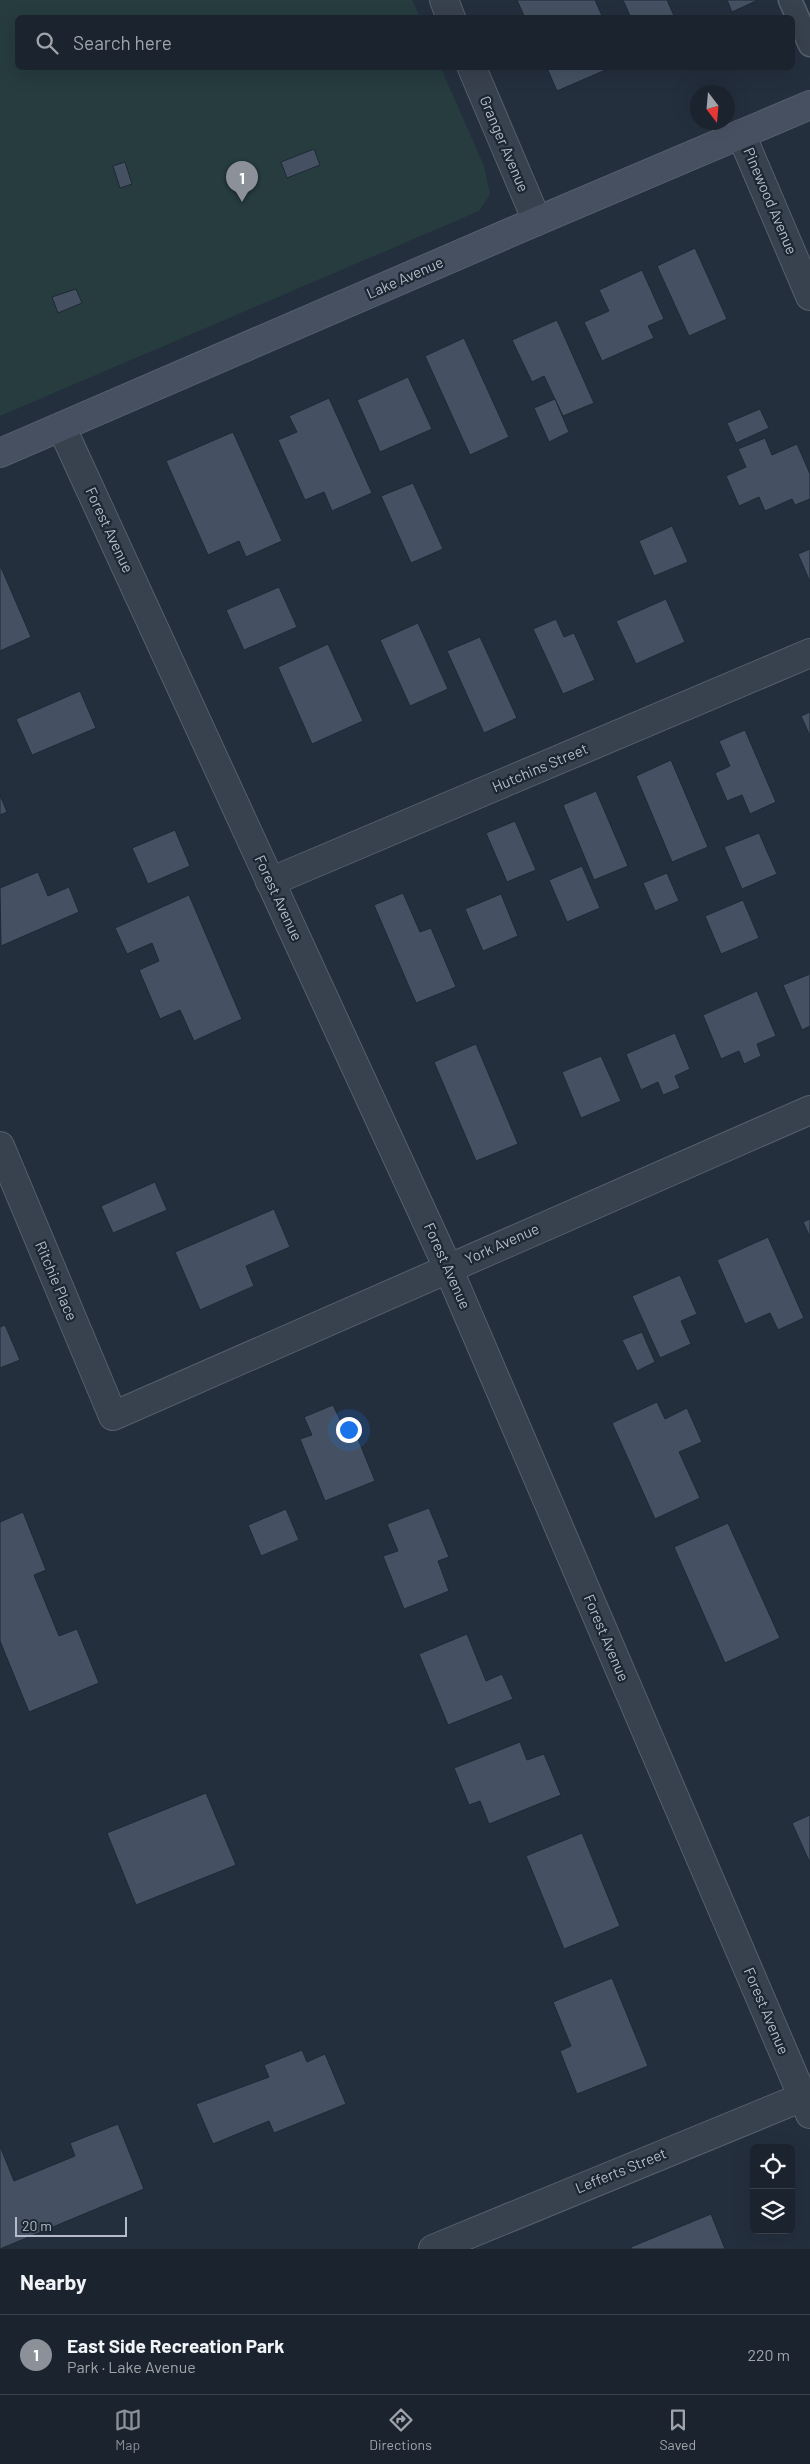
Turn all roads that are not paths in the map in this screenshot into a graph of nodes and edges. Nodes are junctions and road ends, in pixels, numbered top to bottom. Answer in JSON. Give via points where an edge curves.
{"nodes":[{"id":1,"x":444,"y":0,"type":"edge"},
{"id":2,"x":790,"y":0,"type":"edge"},
{"id":3,"x":450,"y":15,"type":"edge"},
{"id":4,"x":810,"y":45,"type":"edge"},
{"id":5,"x":473,"y":70,"type":"edge"},
{"id":6,"x":810,"y":105,"type":"edge"},
{"id":7,"x":741,"y":134,"type":"junction"},
{"id":8,"x":537,"y":220,"type":"junction"},
{"id":9,"x":810,"y":296,"type":"edge"},
{"id":10,"x":62,"y":428,"type":"junction"},
{"id":11,"x":0,"y":453,"type":"edge"},
{"id":12,"x":810,"y":653,"type":"edge"},
{"id":13,"x":270,"y":882,"type":"junction"},
{"id":14,"x":810,"y":1110,"type":"edge"},
{"id":15,"x":0,"y":1146,"type":"edge"},
{"id":16,"x":448,"y":1268,"type":"junction"},
{"id":17,"x":113,"y":1416,"type":"joint"},
{"id":18,"x":808,"y":2102,"type":"edge"},
{"id":19,"x":433,"y":2249,"type":"edge"}],
"edges":[{"from":1,"to":3,"type":"street"},
{"from":2,"to":4,"type":"lane"},
{"from":5,"to":8,"type":"street","name":"Granger Avenue"},
{"from":6,"to":7,"type":"main road","name":"Lake Avenue"},
{"from":7,"to":8,"type":"main road","name":"Lake Avenue"},
{"from":7,"to":9,"type":"street","name":"Pinewood Avenue"},
{"from":8,"to":10,"type":"main road","name":"Lake Avenue"},
{"from":10,"to":11,"type":"main road","name":"Lake Avenue"},
{"from":10,"to":13,"type":"street","name":"Forest Avenue"},
{"from":12,"to":13,"type":"street","name":"Hutchins Street"},
{"from":13,"to":16,"type":"street","name":"Forest Avenue"},
{"from":14,"to":16,"type":"street","name":"York Avenue"},
{"from":15,"to":17,"type":"street","name":"Ritchie Place"},
{"from":16,"to":17,"type":"street","name":"York Avenue"},
{"from":16,"to":18,"type":"street","name":"Forest Avenue"},
{"from":18,"to":19,"type":"street","name":"Lefferts Street"}]}
